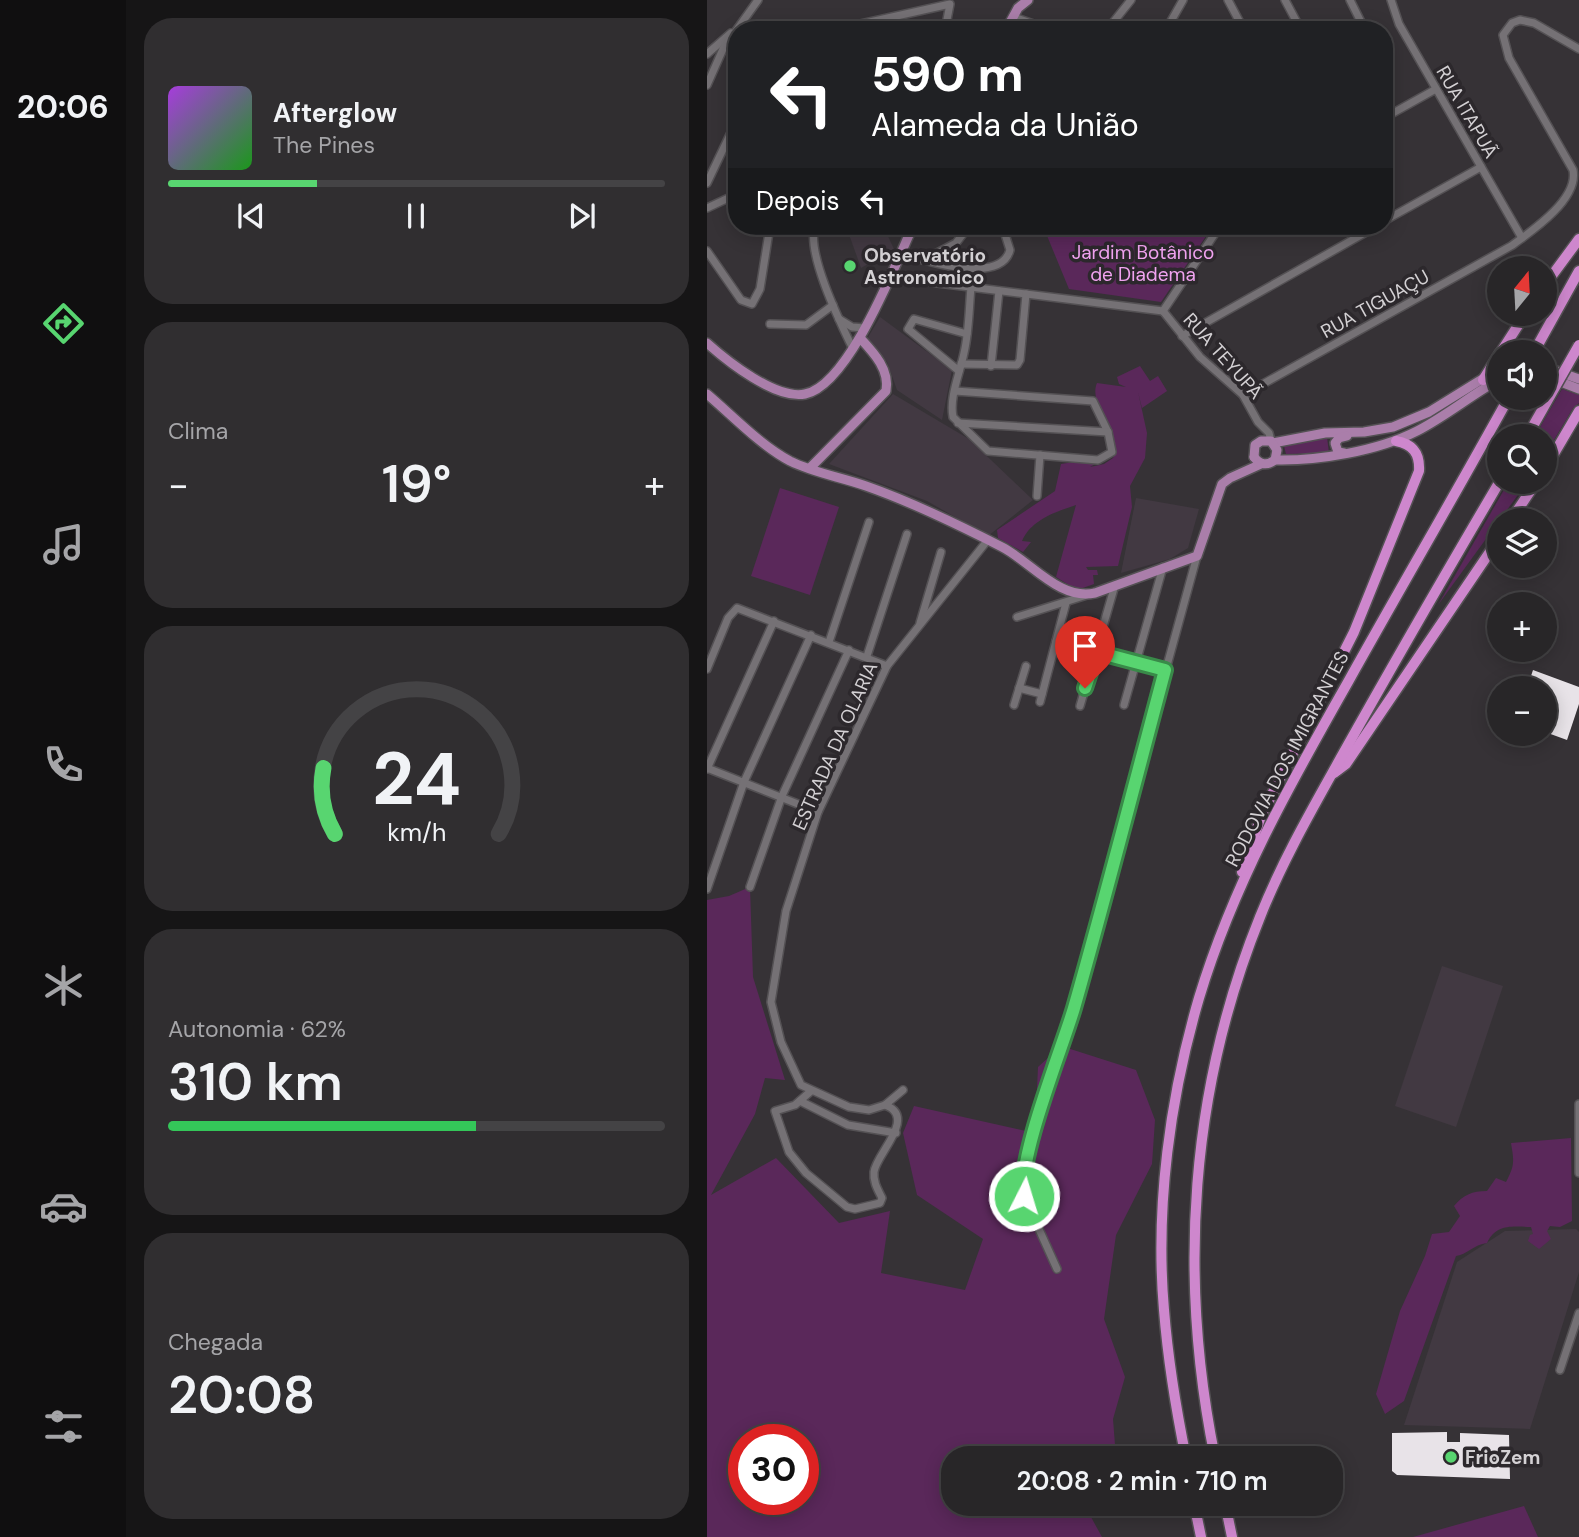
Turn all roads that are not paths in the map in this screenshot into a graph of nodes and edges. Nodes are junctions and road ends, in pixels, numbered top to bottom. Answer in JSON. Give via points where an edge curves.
{"nodes":[{"id":1,"x":758,"y":0,"type":"edge"},
{"id":2,"x":1028,"y":0,"type":"edge"},
{"id":3,"x":1131,"y":0,"type":"edge"},
{"id":4,"x":1183,"y":0,"type":"edge"},
{"id":5,"x":1227,"y":0,"type":"edge"},
{"id":6,"x":1285,"y":0,"type":"edge"},
{"id":7,"x":1350,"y":0,"type":"edge"},
{"id":8,"x":1391,"y":0,"type":"edge"},
{"id":9,"x":1014,"y":17,"type":"junction"},
{"id":10,"x":741,"y":21,"type":"edge"},
{"id":11,"x":874,"y":21,"type":"edge"},
{"id":12,"x":946,"y":21,"type":"edge"},
{"id":13,"x":1012,"y":21,"type":"edge"},
{"id":14,"x":1025,"y":21,"type":"edge"},
{"id":15,"x":1114,"y":21,"type":"edge"},
{"id":16,"x":1171,"y":21,"type":"edge"},
{"id":17,"x":1239,"y":21,"type":"edge"},
{"id":18,"x":1296,"y":21,"type":"edge"},
{"id":19,"x":1361,"y":21,"type":"edge"},
{"id":20,"x":728,"y":35,"type":"edge"},
{"id":21,"x":728,"y":40,"type":"edge"},
{"id":22,"x":1579,"y":49,"type":"edge"},
{"id":23,"x":707,"y":54,"type":"edge"},
{"id":24,"x":707,"y":85,"type":"edge"},
{"id":25,"x":1436,"y":89,"type":"junction"},
{"id":26,"x":1393,"y":113,"type":"edge"},
{"id":27,"x":728,"y":140,"type":"edge"},
{"id":28,"x":1481,"y":167,"type":"junction"},
{"id":29,"x":707,"y":183,"type":"edge"},
{"id":30,"x":728,"y":198,"type":"edge"},
{"id":31,"x":707,"y":208,"type":"edge"},
{"id":32,"x":1393,"y":216,"type":"edge"},
{"id":33,"x":769,"y":235,"type":"edge"},
{"id":34,"x":814,"y":235,"type":"edge"},
{"id":35,"x":909,"y":235,"type":"edge"},
{"id":36,"x":962,"y":235,"type":"edge"},
{"id":37,"x":1006,"y":235,"type":"edge"},
{"id":38,"x":1214,"y":235,"type":"edge"},
{"id":39,"x":1361,"y":235,"type":"edge"},
{"id":40,"x":1522,"y":238,"type":"junction"},
{"id":41,"x":1579,"y":239,"type":"edge"},
{"id":42,"x":707,"y":251,"type":"edge"},
{"id":43,"x":899,"y":256,"type":"junction"},
{"id":44,"x":924,"y":260,"type":"junction"},
{"id":45,"x":1557,"y":269,"type":"edge"},
{"id":46,"x":1579,"y":271,"type":"edge"},
{"id":47,"x":889,"y":277,"type":"junction"},
{"id":48,"x":971,"y":287,"type":"junction"},
{"id":49,"x":999,"y":291,"type":"junction"},
{"id":50,"x":1026,"y":294,"type":"junction"},
{"id":51,"x":833,"y":305,"type":"junction"},
{"id":52,"x":1163,"y":311,"type":"junction"},
{"id":53,"x":838,"y":319,"type":"junction"},
{"id":54,"x":769,"y":324,"type":"dead end"},
{"id":55,"x":865,"y":328,"type":"junction"},
{"id":56,"x":967,"y":334,"type":"junction"},
{"id":57,"x":1182,"y":336,"type":"junction"},
{"id":58,"x":861,"y":339,"type":"junction"},
{"id":59,"x":1541,"y":340,"type":"edge"},
{"id":60,"x":707,"y":342,"type":"edge"},
{"id":61,"x":1579,"y":345,"type":"edge"},
{"id":62,"x":853,"y":349,"type":"junction"},
{"id":63,"x":991,"y":366,"type":"junction"},
{"id":64,"x":960,"y":368,"type":"junction"},
{"id":65,"x":1557,"y":371,"type":"edge"},
{"id":66,"x":1487,"y":373,"type":"edge"},
{"id":67,"x":1487,"y":377,"type":"edge"},
{"id":68,"x":1579,"y":379,"type":"edge"},
{"id":69,"x":1483,"y":380,"type":"junction"},
{"id":70,"x":1557,"y":380,"type":"edge"},
{"id":71,"x":1487,"y":387,"type":"edge"},
{"id":72,"x":1579,"y":388,"type":"edge"},
{"id":73,"x":955,"y":391,"type":"junction"},
{"id":74,"x":707,"y":394,"type":"edge"},
{"id":75,"x":1244,"y":395,"type":"junction"},
{"id":76,"x":1502,"y":410,"type":"edge"},
{"id":77,"x":1579,"y":411,"type":"edge"},
{"id":78,"x":958,"y":423,"type":"junction"},
{"id":79,"x":1534,"y":424,"type":"edge"},
{"id":80,"x":1376,"y":431,"type":"junction"},
{"id":81,"x":1108,"y":432,"type":"junction"},
{"id":82,"x":1396,"y":441,"type":"junction"},
{"id":83,"x":1268,"y":442,"type":"junction"},
{"id":84,"x":1557,"y":449,"type":"edge"},
{"id":85,"x":1349,"y":453,"type":"junction"},
{"id":86,"x":1040,"y":456,"type":"junction"},
{"id":87,"x":1275,"y":460,"type":"junction"},
{"id":88,"x":1258,"y":461,"type":"junction"},
{"id":89,"x":810,"y":468,"type":"junction"},
{"id":90,"x":1493,"y":494,"type":"edge"},
{"id":91,"x":1037,"y":496,"type":"dead end"},
{"id":92,"x":869,"y":522,"type":"dead end"},
{"id":93,"x":907,"y":534,"type":"dead end"},
{"id":94,"x":987,"y":541,"type":"junction"},
{"id":95,"x":941,"y":552,"type":"dead end"},
{"id":96,"x":1197,"y":556,"type":"junction"},
{"id":97,"x":1487,"y":556,"type":"edge"},
{"id":98,"x":1163,"y":567,"type":"junction"},
{"id":99,"x":1115,"y":585,"type":"junction"},
{"id":100,"x":1061,"y":588,"type":"junction"},
{"id":101,"x":1089,"y":594,"type":"junction"},
{"id":102,"x":1066,"y":603,"type":"junction"},
{"id":103,"x":1054,"y":605,"type":"junction"},
{"id":104,"x":1017,"y":617,"type":"dead end"},
{"id":105,"x":774,"y":621,"type":"junction"},
{"id":106,"x":919,"y":627,"type":"junction"},
{"id":107,"x":811,"y":635,"type":"junction"},
{"id":108,"x":1056,"y":641,"type":"junction"},
{"id":109,"x":829,"y":642,"type":"junction"},
{"id":110,"x":849,"y":650,"type":"junction"},
{"id":111,"x":1097,"y":652,"type":"junction"},
{"id":112,"x":867,"y":656,"type":"junction"},
{"id":113,"x":1136,"y":662,"type":"junction"},
{"id":114,"x":887,"y":666,"type":"junction"},
{"id":115,"x":1026,"y":666,"type":"dead end"},
{"id":116,"x":707,"y":669,"type":"edge"},
{"id":117,"x":1165,"y":670,"type":"junction"},
{"id":118,"x":1019,"y":688,"type":"junction"},
{"id":119,"x":1014,"y":705,"type":"dead end"},
{"id":120,"x":1124,"y":705,"type":"dead end"},
{"id":121,"x":1080,"y":706,"type":"dead end"},
{"id":122,"x":707,"y":769,"type":"edge"},
{"id":123,"x":1331,"y":775,"type":"junction"},
{"id":124,"x":744,"y":782,"type":"junction"},
{"id":125,"x":782,"y":796,"type":"junction"},
{"id":126,"x":818,"y":812,"type":"junction"},
{"id":127,"x":1240,"y":884,"type":"junction"},
{"id":128,"x":750,"y":887,"type":"dead end"},
{"id":129,"x":707,"y":889,"type":"edge"},
{"id":130,"x":903,"y":1090,"type":"dead end"},
{"id":131,"x":811,"y":1091,"type":"junction"},
{"id":132,"x":800,"y":1101,"type":"junction"},
{"id":133,"x":1579,"y":1104,"type":"edge"},
{"id":134,"x":885,"y":1105,"type":"junction"},
{"id":135,"x":895,"y":1133,"type":"junction"},
{"id":136,"x":1579,"y":1173,"type":"edge"},
{"id":137,"x":1057,"y":1269,"type":"dead end"},
{"id":138,"x":1579,"y":1313,"type":"edge"},
{"id":139,"x":1560,"y":1370,"type":"dead end"},
{"id":140,"x":1184,"y":1446,"type":"edge"},
{"id":141,"x":1213,"y":1446,"type":"edge"},
{"id":142,"x":1197,"y":1516,"type":"edge"},
{"id":143,"x":1227,"y":1516,"type":"edge"},
{"id":144,"x":1201,"y":1537,"type":"edge"},
{"id":145,"x":1231,"y":1537,"type":"edge"}],
"edges":[{"from":1,"to":10,"type":"street"},
{"from":2,"to":9,"type":"main road"},
{"from":3,"to":15,"type":"street"},
{"from":4,"to":16,"type":"street"},
{"from":5,"to":17,"type":"street"},
{"from":6,"to":18,"type":"street"},
{"from":7,"to":19,"type":"street"},
{"from":8,"to":25,"type":"street","name":"RUA ITAPUÃ","via":[[1399,24]]},
{"from":9,"to":13,"type":"main road"},
{"from":9,"to":14,"type":"street"},
{"from":11,"to":12,"type":"street","via":[[950,4]]},
{"from":20,"to":23,"type":"street"},
{"from":21,"to":24,"type":"street"},
{"from":22,"to":40,"type":"street","name":"RUA TIGUAÇU","via":[[1525,21],[1512,23],[1503,36],[1509,58],[1575,177],[1567,199]]},
{"from":25,"to":26,"type":"street"},
{"from":25,"to":28,"type":"street","name":"RUA ITAPUÃ"},
{"from":27,"to":29,"type":"street"},
{"from":28,"to":32,"type":"street"},
{"from":28,"to":40,"type":"street","name":"RUA ITAPUÃ"},
{"from":30,"to":31,"type":"street"},
{"from":33,"to":42,"type":"street","via":[[760,289],[752,304],[741,300]]},
{"from":34,"to":51,"type":"street","via":[[812,244]]},
{"from":35,"to":43,"type":"main road"},
{"from":36,"to":44,"type":"street"},
{"from":37,"to":44,"type":"street","via":[[1010,250],[999,264],[980,269]]},
{"from":38,"to":52,"type":"street"},
{"from":39,"to":57,"type":"street"},
{"from":40,"to":75,"type":"street","name":"RUA TIGUAÇU"},
{"from":41,"to":45,"type":"highway"},
{"from":43,"to":44,"type":"street"},
{"from":43,"to":47,"type":"main road"},
{"from":46,"to":59,"type":"highway"},
{"from":47,"to":48,"type":"street"},
{"from":47,"to":55,"type":"main road"},
{"from":48,"to":49,"type":"street"},
{"from":48,"to":56,"type":"street"},
{"from":49,"to":50,"type":"street"},
{"from":49,"to":63,"type":"street"},
{"from":50,"to":52,"type":"street"},
{"from":50,"to":63,"type":"street","via":[[1019,363]]},
{"from":51,"to":53,"type":"street"},
{"from":51,"to":54,"type":"street","via":[[806,325]]},
{"from":52,"to":57,"type":"street","name":"RUA TEYUPÃ"},
{"from":53,"to":55,"type":"street"},
{"from":53,"to":62,"type":"street"},
{"from":55,"to":58,"type":"main road"},
{"from":56,"to":64,"type":"street"},
{"from":56,"to":64,"type":"street","via":[[914,319],[908,329]]},
{"from":57,"to":75,"type":"street","name":"RUA TEYUPÃ"},
{"from":58,"to":62,"type":"main road"},
{"from":58,"to":89,"type":"main road","via":[[881,363],[886,391]]},
{"from":60,"to":62,"type":"main road","via":[[735,366],[796,395],[823,384]]},
{"from":61,"to":79,"type":"highway","bridge":true},
{"from":63,"to":64,"type":"street"},
{"from":64,"to":73,"type":"street"},
{"from":65,"to":68,"type":"main road"},
{"from":66,"to":69,"type":"highway"},
{"from":67,"to":69,"type":"main road"},
{"from":69,"to":80,"type":"main road","via":[[1429,412]]},
{"from":70,"to":72,"type":"main road"},
{"from":71,"to":82,"type":"main road"},
{"from":73,"to":78,"type":"street","via":[[951,413]]},
{"from":73,"to":81,"type":"street","via":[[1093,401]]},
{"from":74,"to":89,"type":"main road","via":[[783,456]]},
{"from":75,"to":83,"type":"street","name":"RUA TEYUPÃ"},
{"from":76,"to":127,"type":"highway","name":"RODOVIA DOS IMIGRANTES","via":[[1293,778]]},
{"from":77,"to":84,"type":"highway"},
{"from":78,"to":81,"type":"street"},
{"from":78,"to":86,"type":"street","via":[[988,451]]},
{"from":80,"to":83,"type":"main road"},
{"from":80,"to":85,"type":"main road","via":[[1336,440],[1335,449]]},
{"from":81,"to":86,"type":"street","via":[[1113,448],[1104,459]]},
{"from":82,"to":85,"type":"main road"},
{"from":82,"to":127,"type":"highway","via":[[1412,447],[1419,471],[1354,632],[1254,831]]},
{"from":83,"to":87,"type":"main road","via":[[1277,450]]},
{"from":83,"to":88,"type":"main road","via":[[1253,449]]},
{"from":85,"to":87,"type":"main road"},
{"from":86,"to":91,"type":"street"},
{"from":87,"to":88,"type":"main road","via":[[1267,464]]},
{"from":88,"to":96,"type":"main road","via":[[1222,485]]},
{"from":89,"to":94,"type":"main road","via":[[891,496]]},
{"from":90,"to":123,"type":"highway"},
{"from":92,"to":109,"type":"street"},
{"from":93,"to":112,"type":"street"},
{"from":94,"to":100,"type":"main road"},
{"from":94,"to":106,"type":"street","name":"ESTRADA DA OLARIA"},
{"from":95,"to":106,"type":"street"},
{"from":96,"to":98,"type":"main road"},
{"from":96,"to":117,"type":"street"},
{"from":97,"to":123,"type":"highway","via":[[1346,764]]},
{"from":98,"to":99,"type":"main road"},
{"from":98,"to":113,"type":"street"},
{"from":99,"to":101,"type":"main road"},
{"from":99,"to":111,"type":"street"},
{"from":100,"to":101,"type":"main road"},
{"from":100,"to":103,"type":"street","via":[[1063,596]]},
{"from":101,"to":102,"type":"street"},
{"from":102,"to":103,"type":"street"},
{"from":102,"to":108,"type":"street"},
{"from":103,"to":104,"type":"street"},
{"from":105,"to":107,"type":"street"},
{"from":105,"to":116,"type":"street","via":[[737,608]]},
{"from":105,"to":122,"type":"street"},
{"from":106,"to":114,"type":"street","name":"ESTRADA DA OLARIA"},
{"from":107,"to":109,"type":"street"},
{"from":107,"to":124,"type":"street"},
{"from":108,"to":111,"type":"street"},
{"from":108,"to":118,"type":"street","via":[[1041,698]]},
{"from":109,"to":110,"type":"street"},
{"from":110,"to":112,"type":"street"},
{"from":110,"to":125,"type":"street"},
{"from":111,"to":113,"type":"street"},
{"from":111,"to":121,"type":"street"},
{"from":112,"to":114,"type":"street"},
{"from":113,"to":117,"type":"street"},
{"from":113,"to":120,"type":"street"},
{"from":114,"to":126,"type":"street","name":"ESTRADA DA OLARIA"},
{"from":115,"to":118,"type":"street"},
{"from":117,"to":137,"type":"street","via":[[1023,1179],[1024,1196]]},
{"from":118,"to":119,"type":"street"},
{"from":122,"to":124,"type":"street"},
{"from":123,"to":141,"type":"highway","via":[[1260,916],[1225,1020],[1206,1099],[1195,1208],[1195,1321]]},
{"from":124,"to":125,"type":"street"},
{"from":124,"to":129,"type":"street"},
{"from":125,"to":126,"type":"street"},
{"from":125,"to":128,"type":"street"},
{"from":126,"to":131,"type":"street","name":"ESTRADA DA OLARIA","via":[[786,911],[771,1002],[793,1072]]},
{"from":127,"to":140,"type":"highway","name":"RODOVIA DOS IMIGRANTES","via":[[1198,1000],[1176,1094],[1165,1189],[1163,1308]]},
{"from":130,"to":134,"type":"street"},
{"from":131,"to":132,"type":"street"},
{"from":131,"to":134,"type":"street","name":"ESTRADA DA OLARIA","via":[[856,1109]]},
{"from":132,"to":135,"type":"street","via":[[848,1125]]},
{"from":132,"to":135,"type":"street","via":[[775,1111],[789,1152],[806,1173],[847,1207],[880,1203],[874,1169]]},
{"from":133,"to":136,"type":"street"},
{"from":134,"to":135,"type":"street","via":[[897,1115]]},
{"from":138,"to":139,"type":"street"},
{"from":142,"to":144,"type":"highway"},
{"from":143,"to":145,"type":"highway"}]}
